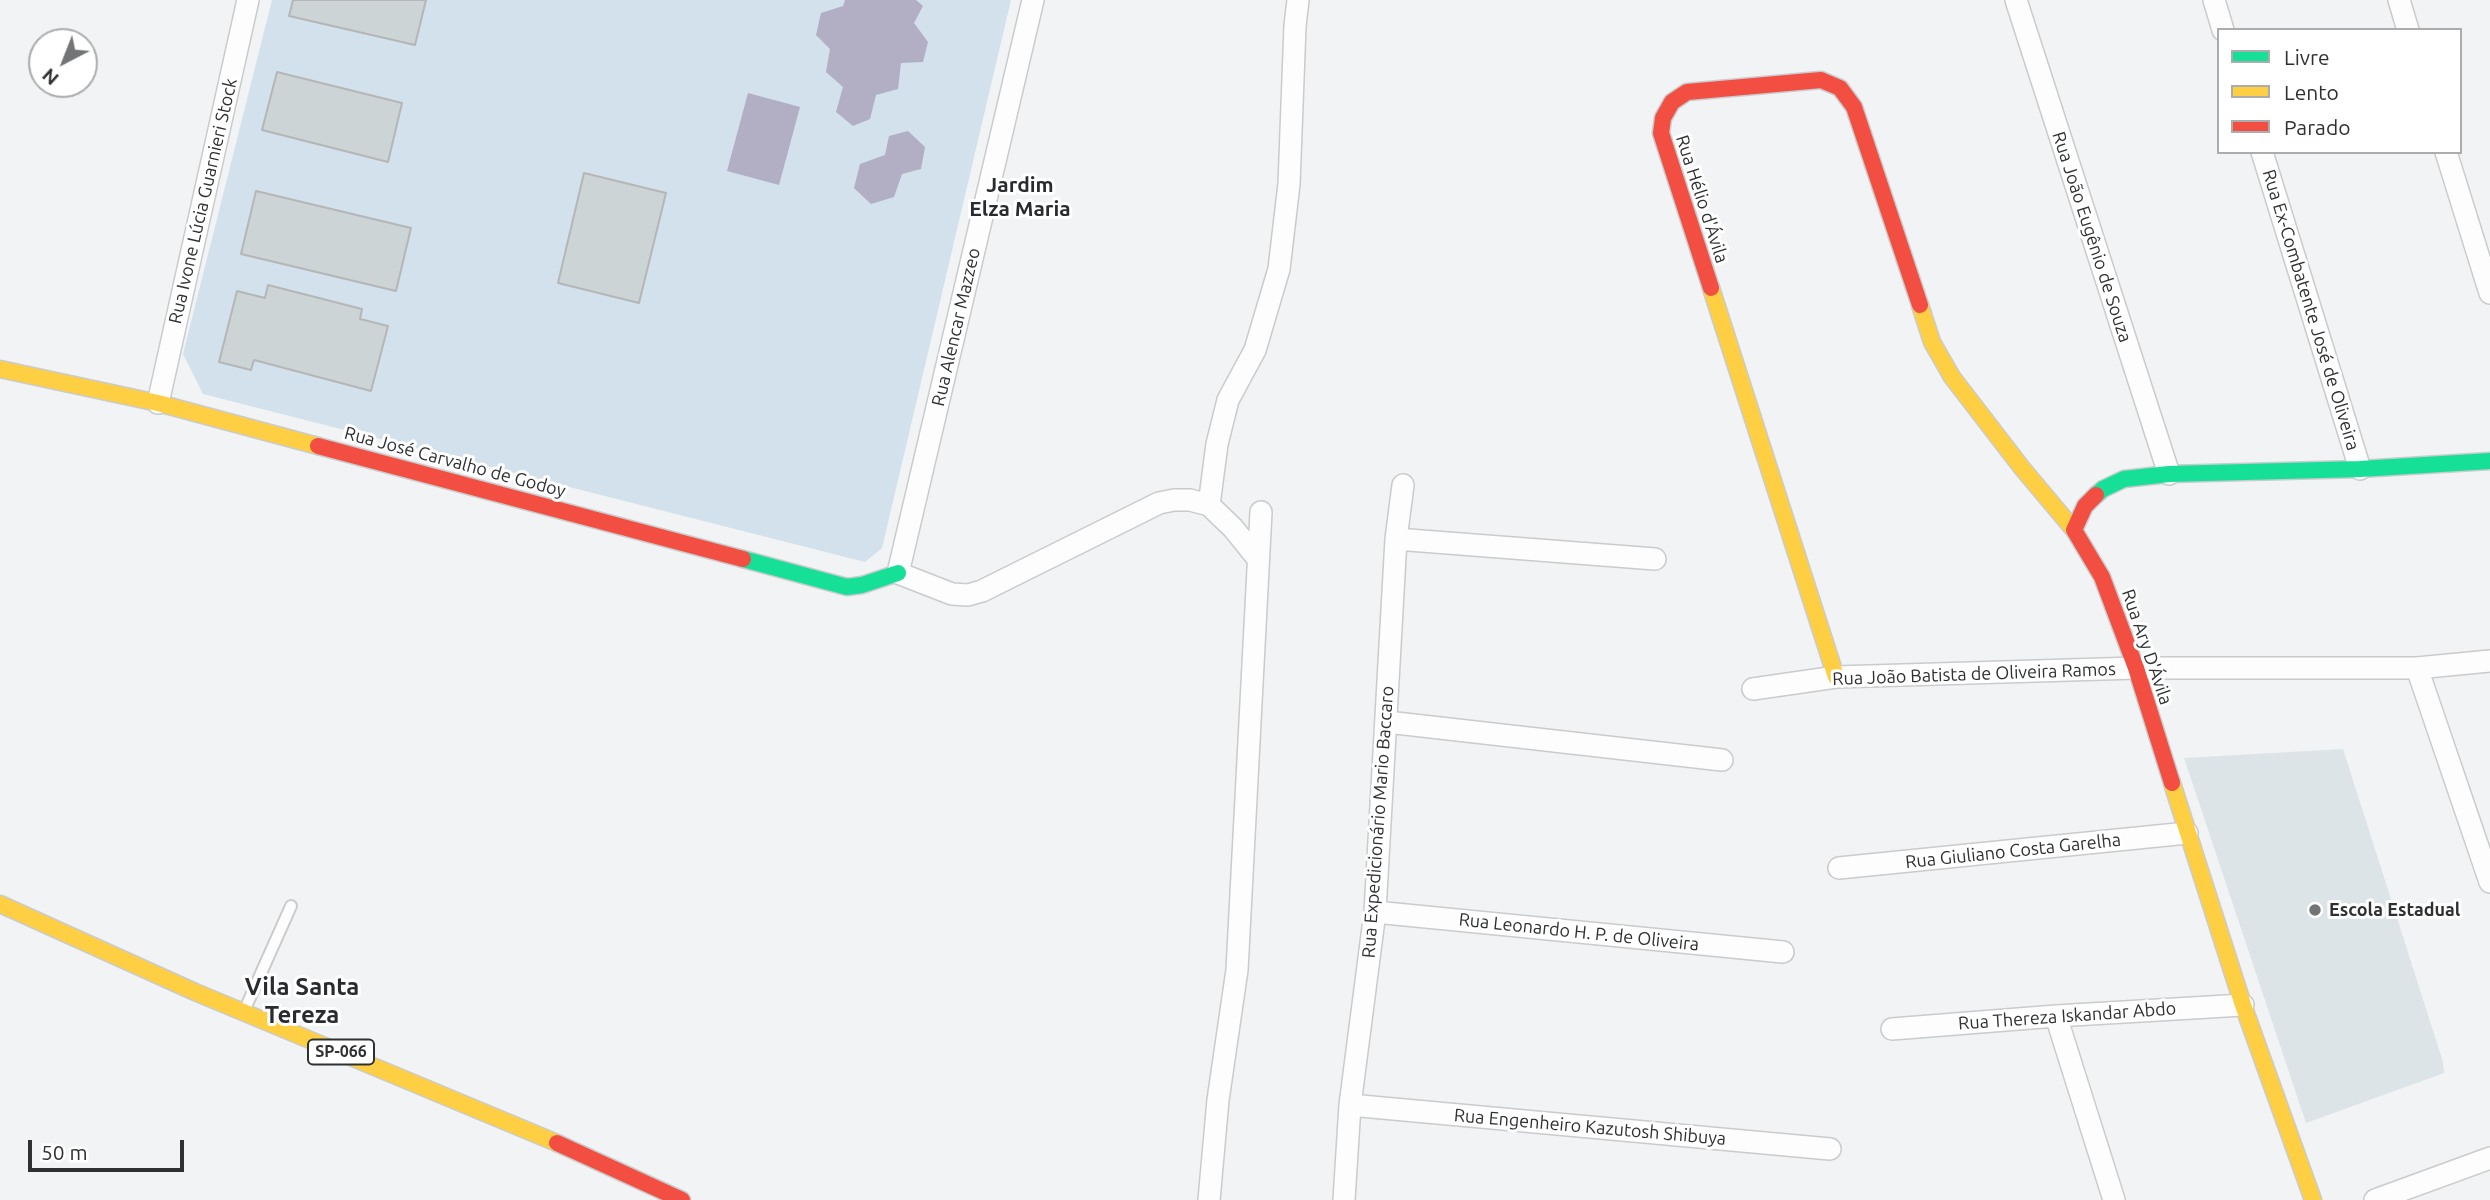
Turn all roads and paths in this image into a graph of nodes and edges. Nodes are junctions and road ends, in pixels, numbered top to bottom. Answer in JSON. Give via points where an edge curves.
{"nodes":[{"id":1,"x":248,"y":0,"type":"edge"},
{"id":2,"x":1033,"y":0,"type":"edge"},
{"id":3,"x":1298,"y":0,"type":"edge"},
{"id":4,"x":2016,"y":0,"type":"edge"},
{"id":5,"x":2214,"y":0,"type":"edge"},
{"id":6,"x":2399,"y":0,"type":"edge"},
{"id":7,"x":2222,"y":28,"type":"edge"},
{"id":8,"x":2407,"y":28,"type":"edge"},
{"id":9,"x":2263,"y":154,"type":"edge"},
{"id":10,"x":2447,"y":154,"type":"edge"},
{"id":11,"x":2490,"y":293,"type":"edge"},
{"id":12,"x":0,"y":369,"type":"edge"},
{"id":13,"x":158,"y":402,"type":"junction"},
{"id":14,"x":2490,"y":461,"type":"edge"},
{"id":15,"x":2360,"y":468,"type":"junction"},
{"id":16,"x":2169,"y":474,"type":"junction"},
{"id":17,"x":1403,"y":485,"type":"dead end"},
{"id":18,"x":1209,"y":505,"type":"junction"},
{"id":19,"x":1261,"y":512,"type":"dead end"},
{"id":20,"x":2074,"y":530,"type":"junction"},
{"id":21,"x":1396,"y":539,"type":"junction"},
{"id":22,"x":1258,"y":559,"type":"junction"},
{"id":23,"x":1655,"y":559,"type":"dead end"},
{"id":24,"x":898,"y":573,"type":"junction"},
{"id":25,"x":2490,"y":661,"type":"edge"},
{"id":26,"x":2136,"y":668,"type":"junction"},
{"id":27,"x":2417,"y":668,"type":"junction"},
{"id":28,"x":1836,"y":677,"type":"junction"},
{"id":29,"x":1753,"y":689,"type":"dead end"},
{"id":30,"x":1387,"y":722,"type":"junction"},
{"id":31,"x":1722,"y":760,"type":"dead end"},
{"id":32,"x":2187,"y":833,"type":"junction"},
{"id":33,"x":1839,"y":868,"type":"dead end"},
{"id":34,"x":2490,"y":882,"type":"edge"},
{"id":35,"x":0,"y":904,"type":"edge"},
{"id":36,"x":291,"y":906,"type":"dead end"},
{"id":37,"x":1375,"y":912,"type":"junction"},
{"id":38,"x":1783,"y":952,"type":"dead end"},
{"id":39,"x":2243,"y":1005,"type":"junction"},
{"id":40,"x":244,"y":1012,"type":"junction"},
{"id":41,"x":2056,"y":1016,"type":"junction"},
{"id":42,"x":1892,"y":1029,"type":"dead end"},
{"id":43,"x":1350,"y":1105,"type":"junction"},
{"id":44,"x":1830,"y":1149,"type":"dead end"},
{"id":45,"x":2490,"y":1158,"type":"edge"},
{"id":46,"x":2430,"y":1190,"type":"edge"},
{"id":47,"x":682,"y":1200,"type":"edge"},
{"id":48,"x":1209,"y":1200,"type":"edge"},
{"id":49,"x":1344,"y":1200,"type":"edge"},
{"id":50,"x":2114,"y":1200,"type":"edge"},
{"id":51,"x":2313,"y":1200,"type":"edge"},
{"id":52,"x":2375,"y":1200,"type":"edge"}],
"edges":[{"from":1,"to":13,"type":"street","name":"Rua Ivone Lúcia Guarnieri Stock"},
{"from":2,"to":24,"type":"street","name":"Rua Alencar Mazzeo"},
{"from":3,"to":18,"type":"street","via":[[1289,184],[1279,269],[1255,350],[1228,400]]},
{"from":4,"to":16,"type":"street","name":"Rua João Eugênio de Souza"},
{"from":5,"to":7,"type":"street"},
{"from":6,"to":8,"type":"street"},
{"from":9,"to":15,"type":"street","name":"Rua Ex-Combatente José de Oliveira"},
{"from":10,"to":11,"type":"street"},
{"from":12,"to":13,"type":"street","name":"Rua José Carvalho de Godoy"},
{"from":13,"to":24,"type":"street","name":"Rua José Carvalho de Godoy","via":[[847,587]]},
{"from":14,"to":15,"type":"street"},
{"from":15,"to":16,"type":"street"},
{"from":16,"to":20,"type":"street","via":[[2124,479],[2103,489],[2085,506]]},
{"from":17,"to":21,"type":"street","name":"Rua Expedicionário Mario Baccaro"},
{"from":18,"to":22,"type":"street"},
{"from":18,"to":24,"type":"street","via":[[1174,499],[1160,503],[968,595],[952,594]]},
{"from":19,"to":22,"type":"street"},
{"from":20,"to":26,"type":"street","name":"Rua Ary D'Ávila","via":[[2102,577]]},
{"from":20,"to":28,"type":"street","name":"Rua Hélio d'Ávila","via":[[1959,388],[1932,342],[1854,107],[1840,88],[1821,80],[1687,92],[1672,102],[1661,133]]},
{"from":21,"to":23,"type":"street"},
{"from":21,"to":30,"type":"street","name":"Rua Expedicionário Mario Baccaro"},
{"from":22,"to":48,"type":"street","via":[[1237,970]]},
{"from":25,"to":27,"type":"street","name":"Rua João Batista de Oliveira Ramos"},
{"from":26,"to":27,"type":"street","name":"Rua João Batista de Oliveira Ramos"},
{"from":26,"to":28,"type":"street","name":"Rua João Batista de Oliveira Ramos"},
{"from":26,"to":32,"type":"street","name":"Rua Ary D'Ávila"},
{"from":27,"to":34,"type":"street"},
{"from":28,"to":29,"type":"street","name":"Rua João Batista de Oliveira Ramos"},
{"from":30,"to":31,"type":"street"},
{"from":30,"to":37,"type":"street","name":"Rua Expedicionário Mario Baccaro"},
{"from":32,"to":33,"type":"street","name":"Rua Giuliano Costa Garelha"},
{"from":32,"to":39,"type":"street","name":"Rua Ary D'Ávila"},
{"from":35,"to":40,"type":"street","number":"SP-066"},
{"from":36,"to":40,"type":"lane"},
{"from":37,"to":38,"type":"street","name":"Rua Leonardo H. P. de Oliveira"},
{"from":37,"to":43,"type":"street","name":"Rua Expedicionário Mario Baccaro"},
{"from":39,"to":41,"type":"street","name":"Rua Thereza Iskandar Abdo"},
{"from":39,"to":51,"type":"street","name":"Rua Ary D'Ávila"},
{"from":40,"to":47,"type":"street","number":"SP-066"},
{"from":41,"to":42,"type":"street","name":"Rua Thereza Iskandar Abdo"},
{"from":41,"to":50,"type":"street"},
{"from":43,"to":44,"type":"street","name":"Rua Engenheiro Kazutosh Shibuya"},
{"from":43,"to":49,"type":"street","name":"Rua Expedicionário Mario Baccaro"},
{"from":45,"to":46,"type":"street"},
{"from":46,"to":52,"type":"street"}]}
